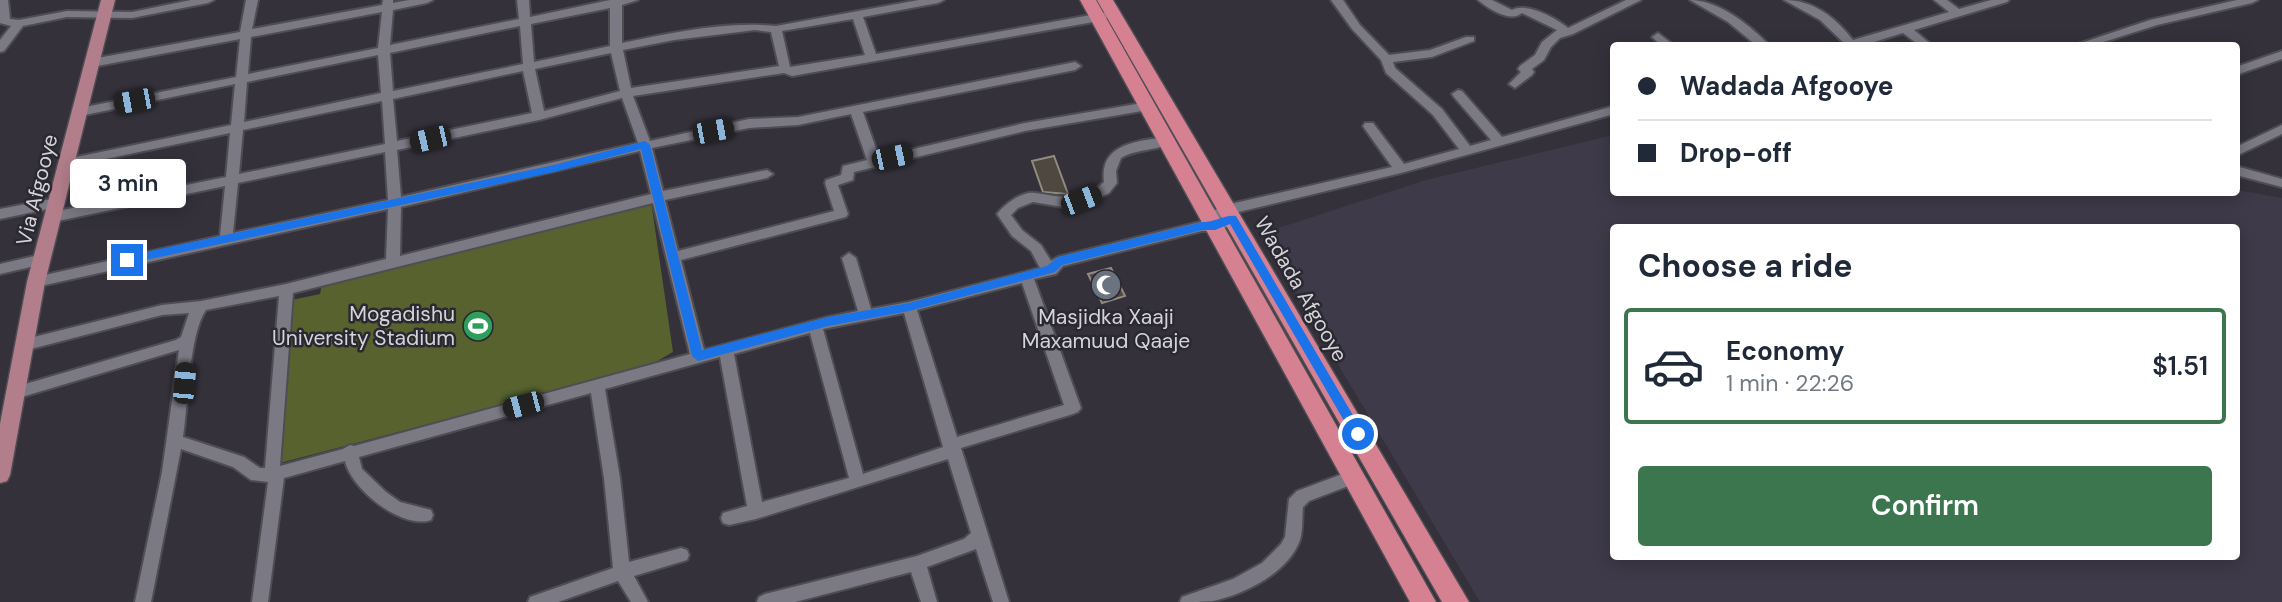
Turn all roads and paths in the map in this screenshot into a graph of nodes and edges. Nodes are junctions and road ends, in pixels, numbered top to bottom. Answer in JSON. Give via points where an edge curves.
{"nodes":[{"id":1,"x":2,"y":0,"type":"edge"},
{"id":2,"x":208,"y":0,"type":"edge"},
{"id":3,"x":252,"y":0,"type":"edge"},
{"id":4,"x":427,"y":0,"type":"edge"},
{"id":5,"x":523,"y":0,"type":"edge"},
{"id":6,"x":632,"y":0,"type":"edge"},
{"id":7,"x":938,"y":0,"type":"edge"},
{"id":8,"x":1337,"y":0,"type":"edge"},
{"id":9,"x":1484,"y":0,"type":"edge"},
{"id":10,"x":1635,"y":0,"type":"edge"},
{"id":11,"x":1696,"y":0,"type":"edge"},
{"id":12,"x":1790,"y":0,"type":"edge"},
{"id":13,"x":1940,"y":0,"type":"edge"},
{"id":14,"x":2003,"y":0,"type":"edge"},
{"id":15,"x":2252,"y":0,"type":"edge"},
{"id":16,"x":616,"y":1,"type":"edge"},
{"id":17,"x":388,"y":4,"type":"edge"},
{"id":18,"x":106,"y":7,"type":"edge"},
{"id":19,"x":1101,"y":7,"type":"edge"},
{"id":20,"x":1956,"y":12,"type":"junction"},
{"id":21,"x":857,"y":15,"type":"junction"},
{"id":22,"x":524,"y":20,"type":"junction"},
{"id":23,"x":19,"y":23,"type":"junction"},
{"id":24,"x":0,"y":29,"type":"edge"},
{"id":25,"x":776,"y":29,"type":"junction"},
{"id":26,"x":1905,"y":29,"type":"junction"},
{"id":27,"x":246,"y":32,"type":"junction"},
{"id":28,"x":1563,"y":34,"type":"junction"},
{"id":29,"x":1658,"y":37,"type":"dead end"},
{"id":30,"x":1470,"y":39,"type":"dead end"},
{"id":31,"x":1665,"y":42,"type":"edge"},
{"id":32,"x":1760,"y":42,"type":"edge"},
{"id":33,"x":1847,"y":42,"type":"edge"},
{"id":34,"x":1860,"y":42,"type":"edge"},
{"id":35,"x":1923,"y":42,"type":"edge"},
{"id":36,"x":2090,"y":42,"type":"edge"},
{"id":37,"x":616,"y":47,"type":"junction"},
{"id":38,"x":0,"y":48,"type":"edge"},
{"id":39,"x":384,"y":51,"type":"junction"},
{"id":40,"x":2282,"y":55,"type":"edge"},
{"id":41,"x":872,"y":58,"type":"junction"},
{"id":42,"x":1386,"y":59,"type":"junction"},
{"id":43,"x":92,"y":63,"type":"junction"},
{"id":44,"x":528,"y":66,"type":"junction"},
{"id":45,"x":1075,"y":66,"type":"dead end"},
{"id":46,"x":785,"y":69,"type":"junction"},
{"id":47,"x":2240,"y":70,"type":"edge"},
{"id":48,"x":242,"y":80,"type":"junction"},
{"id":49,"x":1515,"y":84,"type":"dead end"},
{"id":50,"x":626,"y":93,"type":"junction"},
{"id":51,"x":1458,"y":94,"type":"dead end"},
{"id":52,"x":389,"y":95,"type":"junction"},
{"id":53,"x":1148,"y":106,"type":"junction"},
{"id":54,"x":856,"y":110,"type":"junction"},
{"id":55,"x":1610,"y":111,"type":"edge"},
{"id":56,"x":80,"y":112,"type":"junction"},
{"id":57,"x":539,"y":116,"type":"junction"},
{"id":58,"x":1369,"y":126,"type":"dead end"},
{"id":59,"x":236,"y":128,"type":"junction"},
{"id":60,"x":2282,"y":130,"type":"edge"},
{"id":61,"x":1498,"y":140,"type":"junction"},
{"id":62,"x":1167,"y":141,"type":"junction"},
{"id":63,"x":645,"y":145,"type":"junction"},
{"id":64,"x":391,"y":148,"type":"junction"},
{"id":65,"x":1466,"y":149,"type":"junction"},
{"id":66,"x":2240,"y":149,"type":"edge"},
{"id":67,"x":874,"y":161,"type":"junction"},
{"id":68,"x":67,"y":163,"type":"junction"},
{"id":69,"x":1401,"y":169,"type":"junction"},
{"id":70,"x":2240,"y":171,"type":"edge"},
{"id":71,"x":767,"y":173,"type":"dead end"},
{"id":72,"x":230,"y":181,"type":"junction"},
{"id":73,"x":2282,"y":183,"type":"edge"},
{"id":74,"x":659,"y":196,"type":"junction"},
{"id":75,"x":395,"y":202,"type":"junction"},
{"id":76,"x":55,"y":210,"type":"junction"},
{"id":77,"x":0,"y":214,"type":"edge"},
{"id":78,"x":1221,"y":218,"type":"junction"},
{"id":79,"x":226,"y":241,"type":"junction"},
{"id":80,"x":675,"y":257,"type":"junction"},
{"id":81,"x":849,"y":258,"type":"dead end"},
{"id":82,"x":43,"y":259,"type":"junction"},
{"id":83,"x":393,"y":262,"type":"junction"},
{"id":84,"x":0,"y":269,"type":"edge"},
{"id":85,"x":1051,"y":270,"type":"junction"},
{"id":86,"x":1026,"y":276,"type":"junction"},
{"id":87,"x":36,"y":282,"type":"junction"},
{"id":88,"x":286,"y":289,"type":"junction"},
{"id":89,"x":201,"y":306,"type":"junction"},
{"id":90,"x":909,"y":307,"type":"junction"},
{"id":91,"x":866,"y":316,"type":"junction"},
{"id":92,"x":816,"y":326,"type":"junction"},
{"id":93,"x":187,"y":340,"type":"junction"},
{"id":94,"x":23,"y":345,"type":"junction"},
{"id":95,"x":726,"y":350,"type":"junction"},
{"id":96,"x":698,"y":356,"type":"junction"},
{"id":97,"x":597,"y":386,"type":"junction"},
{"id":98,"x":11,"y":391,"type":"edge"},
{"id":99,"x":174,"y":440,"type":"junction"},
{"id":100,"x":951,"y":448,"type":"junction"},
{"id":101,"x":350,"y":451,"type":"junction"},
{"id":102,"x":0,"y":474,"type":"edge"},
{"id":103,"x":274,"y":474,"type":"junction"},
{"id":104,"x":1353,"y":477,"type":"junction"},
{"id":105,"x":858,"y":482,"type":"junction"},
{"id":106,"x":756,"y":512,"type":"junction"},
{"id":107,"x":425,"y":515,"type":"dead end"},
{"id":108,"x":729,"y":518,"type":"dead end"},
{"id":109,"x":980,"y":536,"type":"junction"},
{"id":110,"x":681,"y":555,"type":"dead end"},
{"id":111,"x":917,"y":563,"type":"junction"},
{"id":112,"x":622,"y":572,"type":"junction"},
{"id":113,"x":143,"y":602,"type":"edge"},
{"id":114,"x":260,"y":602,"type":"edge"},
{"id":115,"x":536,"y":602,"type":"edge"},
{"id":116,"x":640,"y":602,"type":"edge"},
{"id":117,"x":765,"y":602,"type":"edge"},
{"id":118,"x":929,"y":602,"type":"edge"},
{"id":119,"x":1001,"y":602,"type":"edge"},
{"id":120,"x":1188,"y":602,"type":"edge"},
{"id":121,"x":1423,"y":602,"type":"edge"},
{"id":122,"x":1456,"y":602,"type":"edge"}],
"edges":[{"from":1,"to":23,"type":"street","via":[[5,22]]},
{"from":2,"to":18,"type":"street","via":[[132,15]]},
{"from":3,"to":27,"type":"street"},
{"from":4,"to":17,"type":"street"},
{"from":5,"to":22,"type":"street"},
{"from":6,"to":16,"type":"street"},
{"from":7,"to":21,"type":"street"},
{"from":8,"to":42,"type":"street"},
{"from":9,"to":28,"type":"street","via":[[1513,15],[1524,10],[1562,28]]},
{"from":10,"to":28,"type":"street"},
{"from":11,"to":32,"type":"street"},
{"from":12,"to":33,"type":"street","via":[[1820,7]]},
{"from":13,"to":20,"type":"street"},
{"from":14,"to":20,"type":"street"},
{"from":15,"to":36,"type":"street"},
{"from":16,"to":22,"type":"street"},
{"from":16,"to":37,"type":"street"},
{"from":17,"to":27,"type":"street"},
{"from":17,"to":39,"type":"street"},
{"from":18,"to":23,"type":"street"},
{"from":18,"to":43,"type":"main road","name":"Via Afgooye"},
{"from":19,"to":41,"type":"street"},
{"from":19,"to":53,"type":"highway","name":"Wadada Afgooye"},
{"from":19,"to":78,"type":"highway","name":"Wadada Afgooye"},
{"from":20,"to":26,"type":"street"},
{"from":21,"to":25,"type":"street"},
{"from":21,"to":41,"type":"street"},
{"from":22,"to":39,"type":"street"},
{"from":22,"to":44,"type":"street"},
{"from":23,"to":24,"type":"street"},
{"from":23,"to":38,"type":"street"},
{"from":25,"to":37,"type":"street","via":[[755,27]]},
{"from":25,"to":46,"type":"street"},
{"from":26,"to":34,"type":"street"},
{"from":26,"to":35,"type":"street"},
{"from":27,"to":43,"type":"street"},
{"from":27,"to":48,"type":"street"},
{"from":28,"to":49,"type":"street","via":[[1546,45]]},
{"from":29,"to":31,"type":"street"},
{"from":30,"to":42,"type":"street","via":[[1432,53]]},
{"from":37,"to":44,"type":"street"},
{"from":37,"to":50,"type":"street"},
{"from":39,"to":48,"type":"street"},
{"from":39,"to":52,"type":"street"},
{"from":40,"to":47,"type":"street"},
{"from":41,"to":46,"type":"street","via":[[812,70]]},
{"from":42,"to":65,"type":"street","via":[[1390,71],[1438,112]]},
{"from":43,"to":56,"type":"main road","name":"Via Afgooye"},
{"from":44,"to":52,"type":"street"},
{"from":44,"to":57,"type":"street"},
{"from":45,"to":54,"type":"street"},
{"from":46,"to":50,"type":"street"},
{"from":48,"to":56,"type":"street"},
{"from":48,"to":59,"type":"street"},
{"from":50,"to":57,"type":"street"},
{"from":50,"to":63,"type":"street"},
{"from":51,"to":61,"type":"street"},
{"from":52,"to":59,"type":"street"},
{"from":52,"to":64,"type":"street"},
{"from":53,"to":62,"type":"highway","name":"Wadada Afgooye"},
{"from":53,"to":67,"type":"street","via":[[1025,127]]},
{"from":54,"to":63,"type":"street","via":[[798,121],[775,119]]},
{"from":54,"to":67,"type":"street"},
{"from":55,"to":61,"type":"street"},
{"from":56,"to":68,"type":"main road","name":"Via Afgooye"},
{"from":57,"to":64,"type":"street"},
{"from":58,"to":69,"type":"street"},
{"from":59,"to":68,"type":"street"},
{"from":59,"to":72,"type":"street"},
{"from":60,"to":66,"type":"street"},
{"from":61,"to":65,"type":"street"},
{"from":62,"to":78,"type":"highway","name":"Wadada Afgooye"},
{"from":62,"to":85,"type":"street","via":[[1117,153],[1109,161],[1111,183],[1105,190],[1081,200],[1043,202],[1033,197],[1004,214]]},
{"from":63,"to":74,"type":"street"},
{"from":63,"to":75,"type":"street"},
{"from":64,"to":72,"type":"street"},
{"from":64,"to":75,"type":"street"},
{"from":65,"to":69,"type":"street"},
{"from":67,"to":80,"type":"street","via":[[846,169],[848,177],[831,183],[841,214]]},
{"from":68,"to":76,"type":"main road","name":"Via Afgooye"},
{"from":69,"to":78,"type":"street"},
{"from":70,"to":73,"type":"street"},
{"from":71,"to":74,"type":"street"},
{"from":72,"to":76,"type":"street"},
{"from":72,"to":79,"type":"street"},
{"from":74,"to":80,"type":"street"},
{"from":74,"to":83,"type":"street"},
{"from":75,"to":79,"type":"street"},
{"from":75,"to":83,"type":"street"},
{"from":76,"to":77,"type":"street"},
{"from":76,"to":82,"type":"main road","name":"Via Afgooye"},
{"from":78,"to":85,"type":"street","via":[[1058,261]]},
{"from":78,"to":104,"type":"highway","name":"Wadada Afgooye"},
{"from":78,"to":122,"type":"highway","name":"Wadada Afgooye"},
{"from":79,"to":87,"type":"street"},
{"from":80,"to":96,"type":"street"},
{"from":81,"to":91,"type":"street"},
{"from":82,"to":84,"type":"street"},
{"from":82,"to":87,"type":"main road","name":"Via Afgooye"},
{"from":83,"to":88,"type":"street"},
{"from":85,"to":86,"type":"street"},
{"from":86,"to":90,"type":"street"},
{"from":86,"to":100,"type":"street","via":[[1073,408]]},
{"from":87,"to":94,"type":"main road","name":"Via Afgooye"},
{"from":88,"to":89,"type":"street"},
{"from":88,"to":103,"type":"street"},
{"from":89,"to":93,"type":"street"},
{"from":89,"to":94,"type":"street","via":[[162,310]]},
{"from":90,"to":91,"type":"street"},
{"from":90,"to":100,"type":"street"},
{"from":91,"to":92,"type":"street"},
{"from":92,"to":95,"type":"street"},
{"from":92,"to":105,"type":"street"},
{"from":93,"to":98,"type":"street"},
{"from":93,"to":99,"type":"street"},
{"from":94,"to":98,"type":"main road","name":"Via Afgooye"},
{"from":95,"to":96,"type":"street"},
{"from":95,"to":106,"type":"street"},
{"from":96,"to":97,"type":"street"},
{"from":97,"to":101,"type":"street"},
{"from":97,"to":112,"type":"street"},
{"from":98,"to":102,"type":"main road","name":"Via Afgooye"},
{"from":99,"to":103,"type":"street","via":[[238,462],[257,475]]},
{"from":99,"to":113,"type":"street"},
{"from":100,"to":105,"type":"street"},
{"from":100,"to":109,"type":"street"},
{"from":101,"to":103,"type":"street"},
{"from":101,"to":107,"type":"street","via":[[355,472],[380,498],[396,508]]},
{"from":103,"to":114,"type":"street"},
{"from":104,"to":120,"type":"street","via":[[1303,496],[1295,504],[1293,537],[1268,568],[1238,585]]},
{"from":104,"to":121,"type":"highway","name":"Wadada Afgooye"},
{"from":105,"to":106,"type":"street"},
{"from":106,"to":108,"type":"street"},
{"from":109,"to":111,"type":"street"},
{"from":109,"to":119,"type":"street"},
{"from":110,"to":112,"type":"street"},
{"from":111,"to":117,"type":"street"},
{"from":111,"to":118,"type":"street"},
{"from":112,"to":115,"type":"street"},
{"from":112,"to":116,"type":"street"}]}
